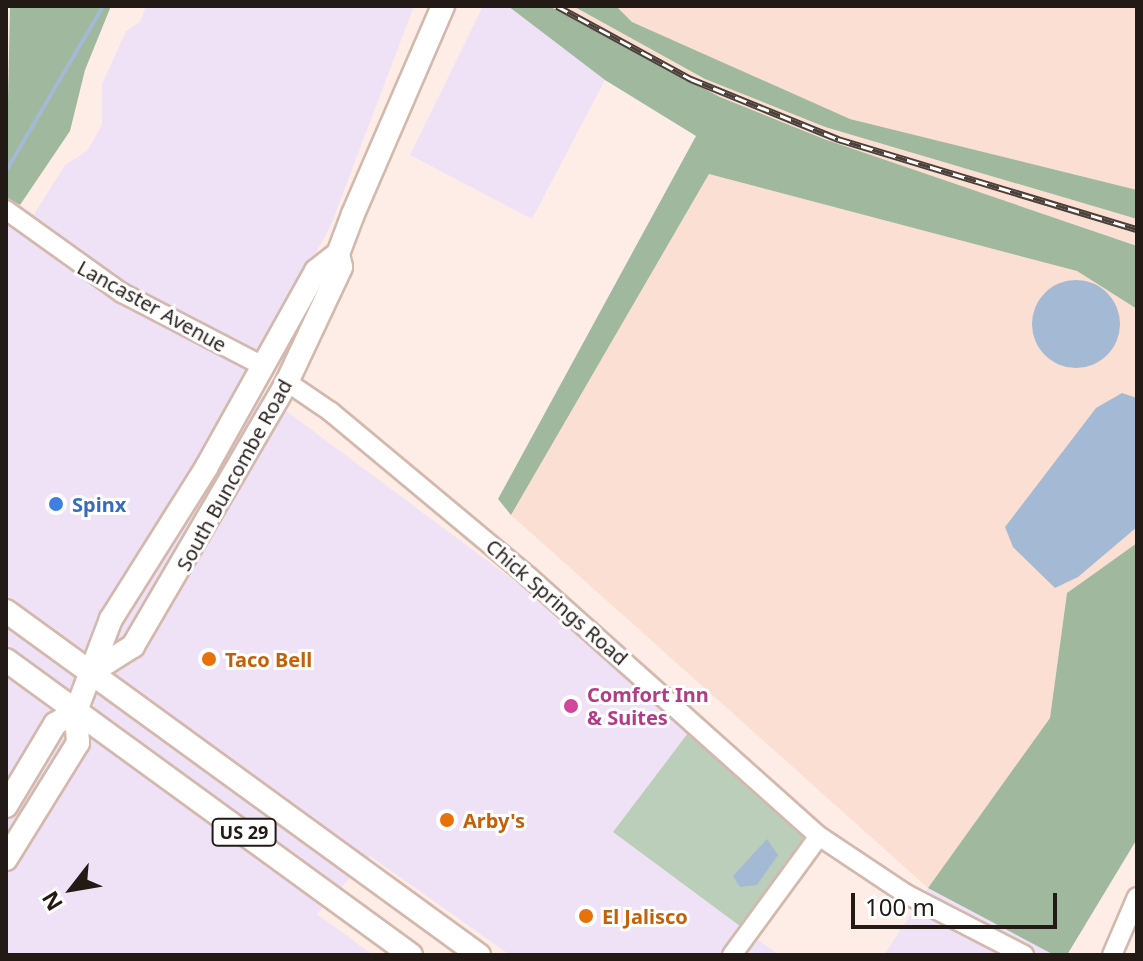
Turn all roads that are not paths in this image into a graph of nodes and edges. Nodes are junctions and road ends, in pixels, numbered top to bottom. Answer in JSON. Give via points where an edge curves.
{"nodes":[{"id":1,"x":443,"y":6,"type":"edge"},
{"id":2,"x":6,"y":210,"type":"edge"},
{"id":3,"x":338,"y":254,"type":"junction"},
{"id":4,"x":263,"y":366,"type":"junction"},
{"id":5,"x":287,"y":382,"type":"junction"},
{"id":6,"x":6,"y":611,"type":"edge"},
{"id":7,"x":6,"y":660,"type":"edge"},
{"id":8,"x":92,"y":672,"type":"junction"},
{"id":9,"x":76,"y":711,"type":"junction"},
{"id":10,"x":6,"y":806,"type":"edge"},
{"id":11,"x":819,"y":836,"type":"junction"},
{"id":12,"x":6,"y":859,"type":"edge"},
{"id":13,"x":1137,"y":897,"type":"edge"},
{"id":14,"x":411,"y":955,"type":"edge"},
{"id":15,"x":479,"y":955,"type":"edge"},
{"id":16,"x":732,"y":955,"type":"edge"},
{"id":17,"x":1024,"y":955,"type":"edge"},
{"id":18,"x":1112,"y":955,"type":"edge"}],
"edges":[{"from":1,"to":3,"type":"main road","name":"South Buncombe Road","via":[[390,120]]},
{"from":2,"to":4,"type":"street","name":"Lancaster Avenue","via":[[122,293]]},
{"from":3,"to":4,"type":"main road","name":"South Buncombe Road","via":[[316,271]]},
{"from":3,"to":5,"type":"main road","name":"South Buncombe Road","via":[[341,267]]},
{"from":4,"to":8,"type":"main road","name":"South Buncombe Road","via":[[111,619]]},
{"from":5,"to":8,"type":"main road","name":"South Buncombe Road","via":[[133,646]]},
{"from":5,"to":11,"type":"street","name":"Chick Springs Road","via":[[331,412],[529,577]]},
{"from":6,"to":8,"type":"main road","number":"US 29"},
{"from":7,"to":9,"type":"main road","number":"US 29"},
{"from":8,"to":9,"type":"main road","name":"South Buncombe Road"},
{"from":8,"to":15,"type":"main road","number":"US 29"},
{"from":9,"to":10,"type":"main road","via":[[55,724]]},
{"from":9,"to":12,"type":"main road","via":[[78,743]]},
{"from":9,"to":14,"type":"main road","number":"US 29"},
{"from":11,"to":16,"type":"street"},
{"from":11,"to":17,"type":"street","name":"Chick Springs Road","via":[[906,894]]},
{"from":13,"to":18,"type":"street"}]}
